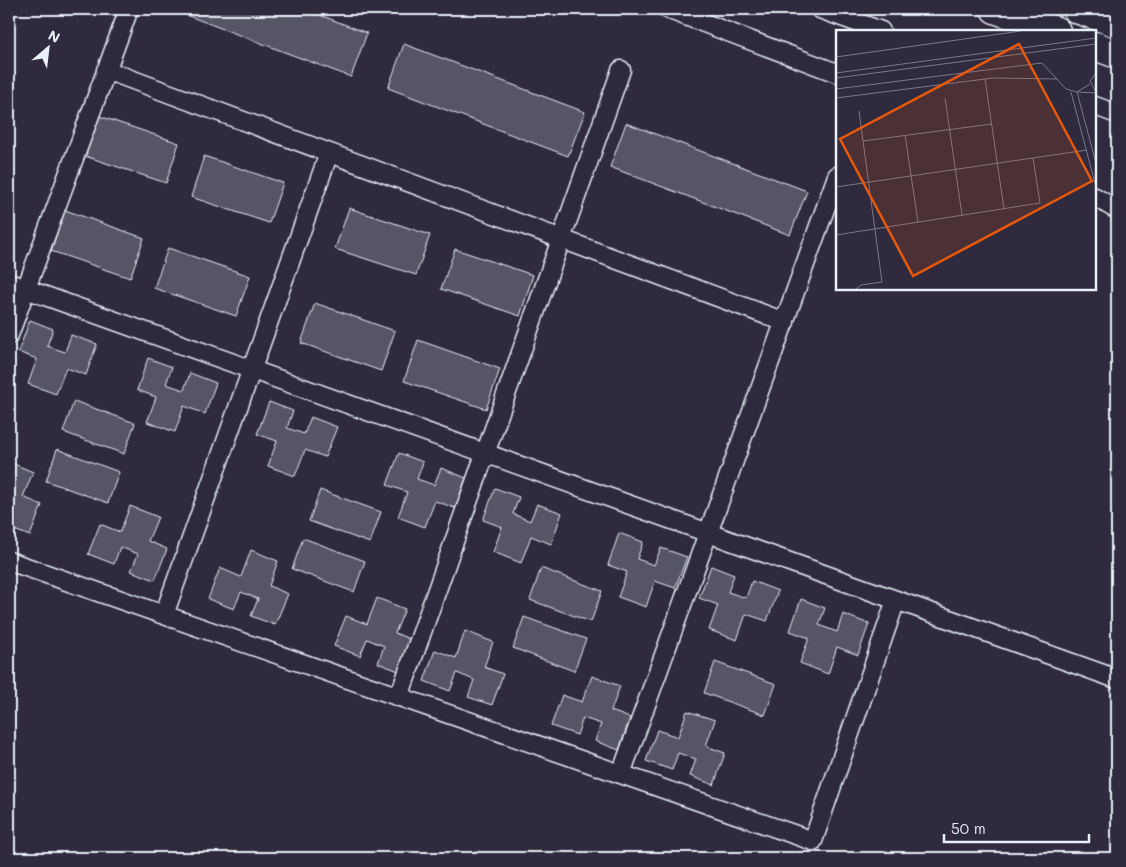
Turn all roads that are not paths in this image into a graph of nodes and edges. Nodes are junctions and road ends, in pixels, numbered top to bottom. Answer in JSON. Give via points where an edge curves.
{"nodes":[{"id":1,"x":129,"y":9,"type":"edge"},
{"id":2,"x":667,"y":9,"type":"edge"},
{"id":3,"x":820,"y":9,"type":"edge"},
{"id":4,"x":994,"y":9,"type":"edge"},
{"id":5,"x":1077,"y":9,"type":"edge"},
{"id":6,"x":1117,"y":23,"type":"edge"},
{"id":7,"x":878,"y":30,"type":"edge"},
{"id":8,"x":1053,"y":30,"type":"edge"},
{"id":9,"x":1096,"y":46,"type":"edge"},
{"id":10,"x":1117,"y":54,"type":"edge"},
{"id":11,"x":106,"y":70,"type":"junction"},
{"id":12,"x":622,"y":70,"type":"dead end"},
{"id":13,"x":836,"y":73,"type":"edge"},
{"id":14,"x":1096,"y":106,"type":"edge"},
{"id":15,"x":1117,"y":114,"type":"edge"},
{"id":16,"x":329,"y":153,"type":"junction"},
{"id":17,"x":836,"y":179,"type":"edge"},
{"id":18,"x":1096,"y":199,"type":"edge"},
{"id":19,"x":1117,"y":210,"type":"edge"},
{"id":20,"x":562,"y":239,"type":"junction"},
{"id":21,"x":9,"y":283,"type":"edge"},
{"id":22,"x":26,"y":289,"type":"junction"},
{"id":23,"x":784,"y":322,"type":"junction"},
{"id":24,"x":9,"y":335,"type":"edge"},
{"id":25,"x":252,"y":370,"type":"junction"},
{"id":26,"x":486,"y":453,"type":"junction"},
{"id":27,"x":708,"y":533,"type":"junction"},
{"id":28,"x":9,"y":561,"type":"edge"},
{"id":29,"x":896,"y":600,"type":"junction"},
{"id":30,"x":164,"y":615,"type":"junction"},
{"id":31,"x":1117,"y":679,"type":"edge"},
{"id":32,"x":399,"y":697,"type":"junction"},
{"id":33,"x":621,"y":774,"type":"junction"}],
"edges":[{"from":1,"to":11,"type":"street"},
{"from":2,"to":13,"type":"street"},
{"from":3,"to":7,"type":"street"},
{"from":4,"to":8,"type":"highway"},
{"from":5,"to":6,"type":"highway"},
{"from":9,"to":10,"type":"highway"},
{"from":11,"to":16,"type":"street"},
{"from":11,"to":22,"type":"street"},
{"from":12,"to":20,"type":"street"},
{"from":14,"to":15,"type":"street"},
{"from":16,"to":20,"type":"street"},
{"from":16,"to":25,"type":"street"},
{"from":17,"to":23,"type":"street"},
{"from":18,"to":19,"type":"street"},
{"from":20,"to":23,"type":"street"},
{"from":20,"to":26,"type":"street"},
{"from":21,"to":22,"type":"street"},
{"from":22,"to":24,"type":"street"},
{"from":22,"to":25,"type":"street"},
{"from":23,"to":27,"type":"street"},
{"from":25,"to":26,"type":"street"},
{"from":25,"to":30,"type":"street"},
{"from":26,"to":27,"type":"street"},
{"from":26,"to":32,"type":"street"},
{"from":27,"to":29,"type":"street"},
{"from":27,"to":33,"type":"street"},
{"from":28,"to":30,"type":"street"},
{"from":29,"to":31,"type":"street"},
{"from":29,"to":33,"type":"street","via":[[813,841]]},
{"from":30,"to":32,"type":"street"},
{"from":32,"to":33,"type":"street"}]}
